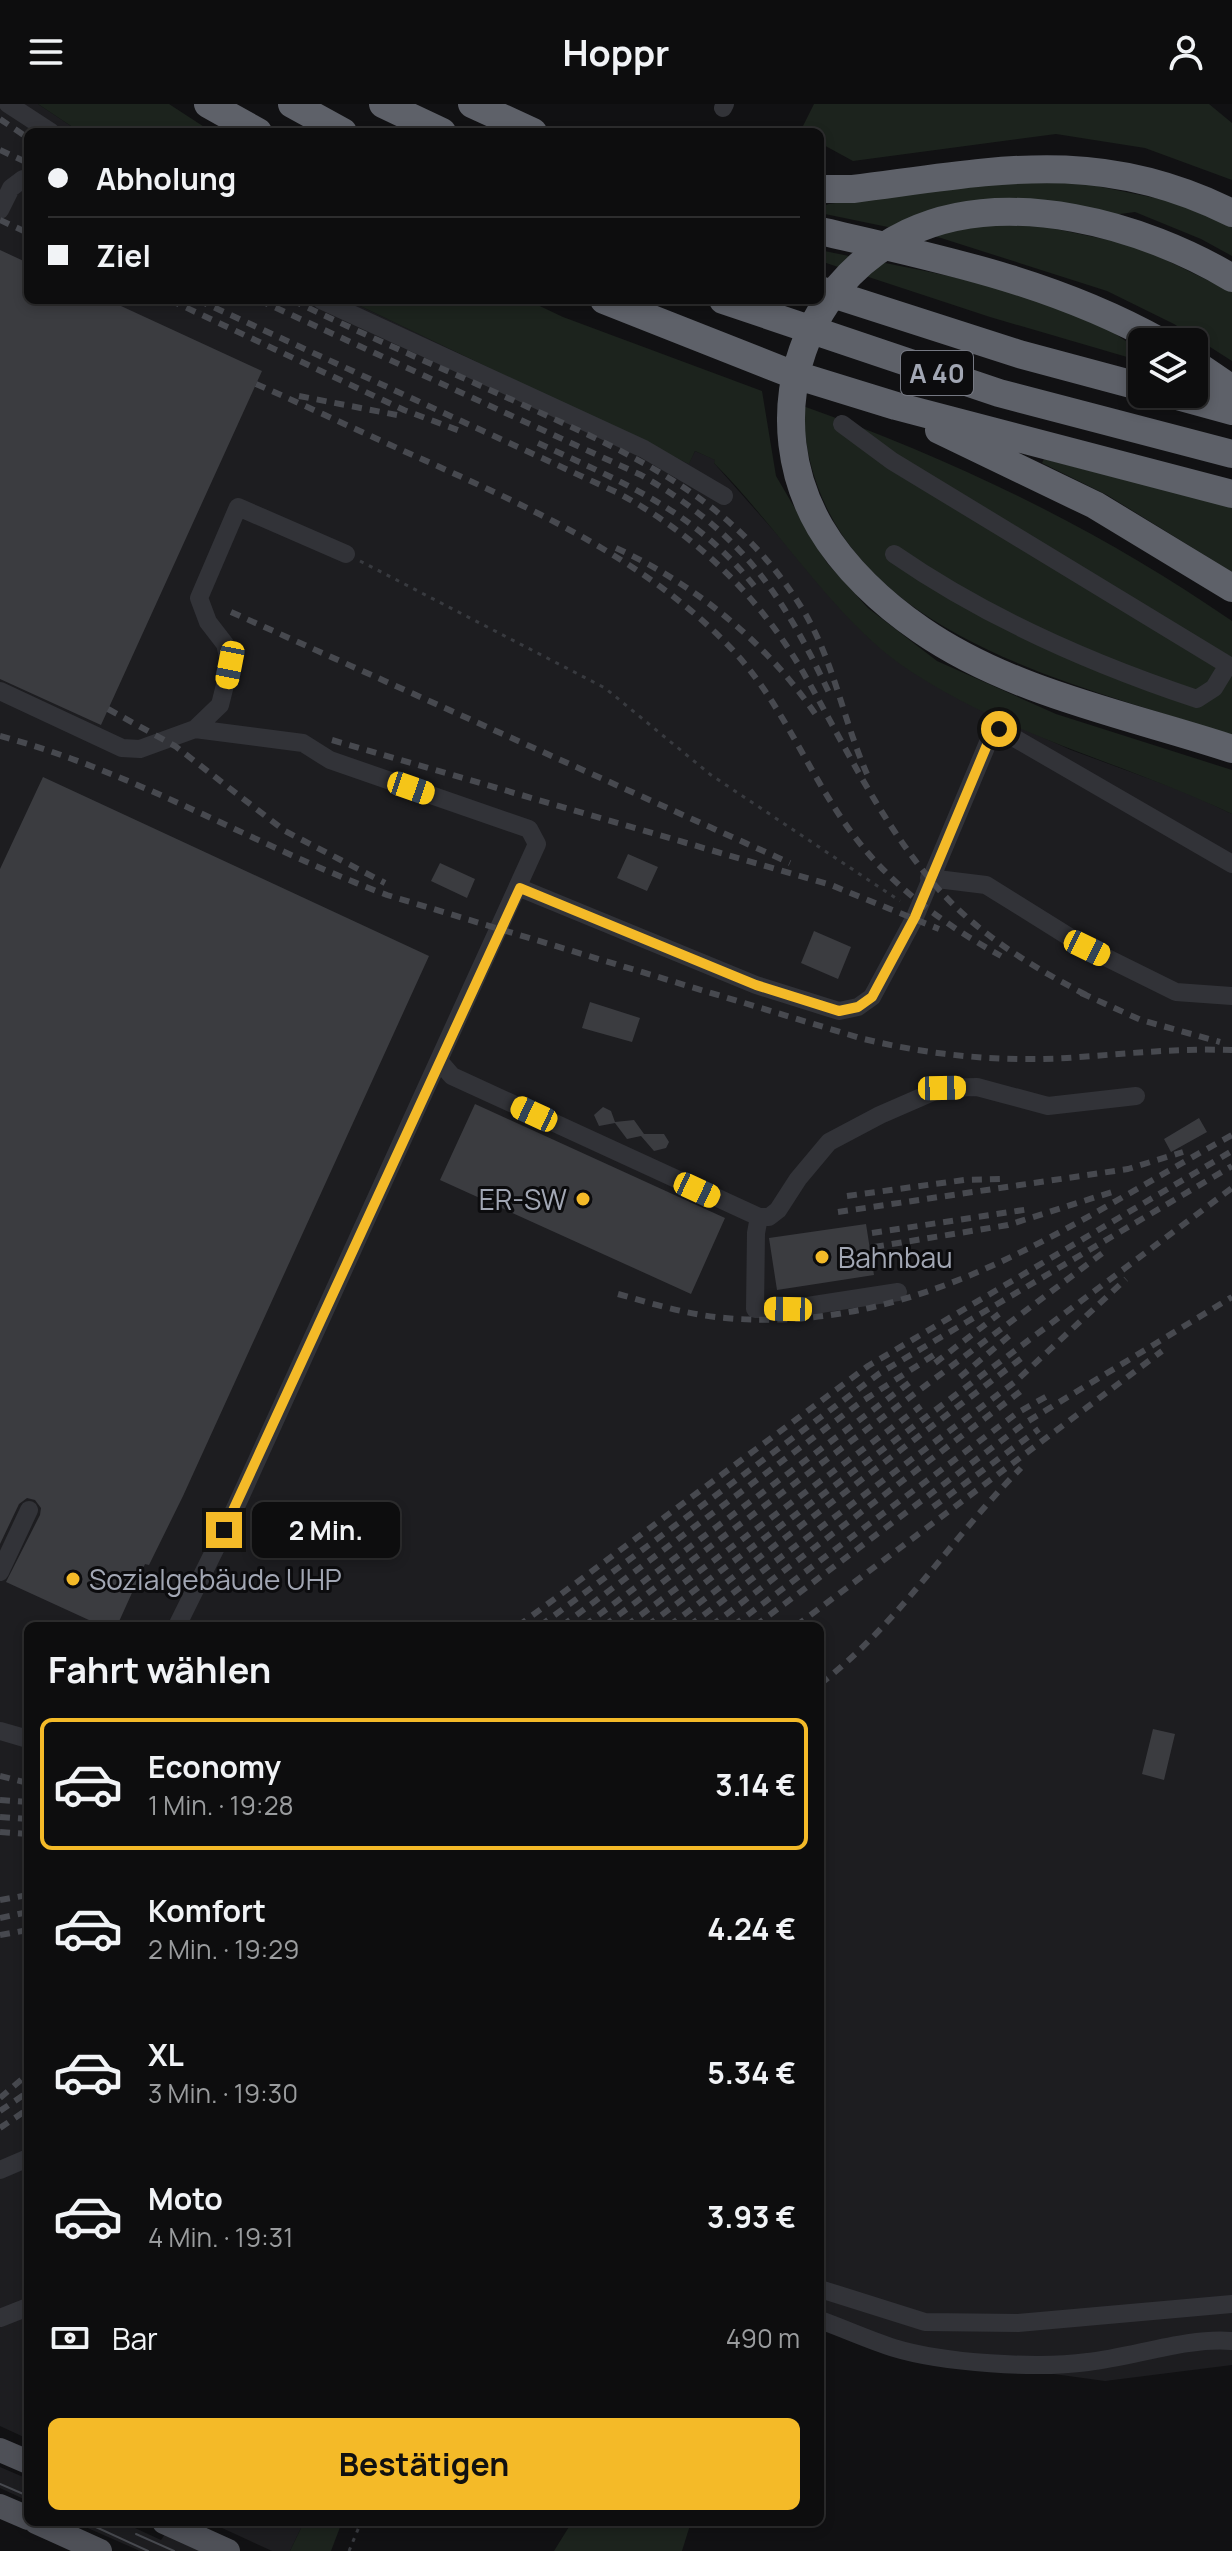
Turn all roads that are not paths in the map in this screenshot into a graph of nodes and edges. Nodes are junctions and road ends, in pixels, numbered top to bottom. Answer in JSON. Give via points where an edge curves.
{"nodes":[{"id":1,"x":8,"y":104,"type":"edge"},
{"id":2,"x":208,"y":104,"type":"edge"},
{"id":3,"x":292,"y":104,"type":"edge"},
{"id":4,"x":383,"y":104,"type":"edge"},
{"id":5,"x":472,"y":104,"type":"edge"},
{"id":6,"x":45,"y":128,"type":"edge"},
{"id":7,"x":251,"y":128,"type":"edge"},
{"id":8,"x":336,"y":128,"type":"edge"},
{"id":9,"x":434,"y":128,"type":"edge"},
{"id":10,"x":524,"y":128,"type":"edge"},
{"id":11,"x":24,"y":179,"type":"edge"},
{"id":12,"x":824,"y":189,"type":"edge"},
{"id":13,"x":0,"y":210,"type":"edge"},
{"id":14,"x":1232,"y":213,"type":"edge"},
{"id":15,"x":824,"y":232,"type":"edge"},
{"id":16,"x":1232,"y":278,"type":"edge"},
{"id":17,"x":824,"y":291,"type":"edge"},
{"id":18,"x":330,"y":304,"type":"edge"},
{"id":19,"x":614,"y":304,"type":"edge"},
{"id":20,"x":735,"y":304,"type":"edge"},
{"id":21,"x":1132,"y":328,"type":"edge"},
{"id":22,"x":1208,"y":373,"type":"edge"},
{"id":23,"x":1128,"y":383,"type":"edge"},
{"id":24,"x":1232,"y":389,"type":"edge"},
{"id":25,"x":1208,"y":404,"type":"edge"},
{"id":26,"x":896,"y":406,"type":"junction"},
{"id":27,"x":1232,"y":411,"type":"edge"},
{"id":28,"x":842,"y":424,"type":"dead end"},
{"id":29,"x":1232,"y":454,"type":"edge"},
{"id":30,"x":1232,"y":494,"type":"edge"},
{"id":31,"x":724,"y":496,"type":"dead end"},
{"id":32,"x":346,"y":554,"type":"road end"},
{"id":33,"x":894,"y":554,"type":"dead end"},
{"id":34,"x":1232,"y":588,"type":"edge"},
{"id":35,"x":1230,"y":666,"type":"edge"},
{"id":36,"x":0,"y":691,"type":"edge"},
{"id":37,"x":195,"y":729,"type":"junction"},
{"id":38,"x":1232,"y":749,"type":"edge"},
{"id":39,"x":1232,"y":864,"type":"edge"},
{"id":40,"x":929,"y":878,"type":"junction"},
{"id":41,"x":520,"y":888,"type":"junction"},
{"id":42,"x":1232,"y":996,"type":"edge"},
{"id":43,"x":439,"y":1061,"type":"junction"},
{"id":44,"x":1136,"y":1096,"type":"dead end"},
{"id":45,"x":759,"y":1217,"type":"junction"},
{"id":46,"x":898,"y":1292,"type":"dead end"},
{"id":47,"x":29,"y":1510,"type":"dead end"},
{"id":48,"x":0,"y":1572,"type":"edge"},
{"id":49,"x":179,"y":1622,"type":"edge"},
{"id":50,"x":0,"y":1731,"type":"edge"},
{"id":51,"x":24,"y":1738,"type":"edge"},
{"id":52,"x":24,"y":2160,"type":"edge"},
{"id":53,"x":0,"y":2170,"type":"edge"},
{"id":54,"x":824,"y":2290,"type":"edge"},
{"id":55,"x":1232,"y":2304,"type":"edge"},
{"id":56,"x":24,"y":2309,"type":"edge"},
{"id":57,"x":0,"y":2318,"type":"edge"},
{"id":58,"x":824,"y":2322,"type":"edge"},
{"id":59,"x":1232,"y":2341,"type":"edge"},
{"id":60,"x":0,"y":2450,"type":"edge"},
{"id":61,"x":24,"y":2460,"type":"edge"},
{"id":62,"x":0,"y":2506,"type":"edge"},
{"id":63,"x":24,"y":2516,"type":"edge"},
{"id":64,"x":45,"y":2526,"type":"edge"},
{"id":65,"x":173,"y":2526,"type":"edge"},
{"id":66,"x":100,"y":2551,"type":"edge"},
{"id":67,"x":228,"y":2551,"type":"edge"}],
"edges":[{"from":1,"to":6,"type":"lane"},
{"from":2,"to":7,"type":"highway"},
{"from":3,"to":8,"type":"highway"},
{"from":4,"to":9,"type":"highway"},
{"from":5,"to":10,"type":"highway"},
{"from":11,"to":13,"type":"lane","via":[[11,188]]},
{"from":12,"to":14,"type":"highway","via":[[1062,167],[1128,174]]},
{"from":15,"to":21,"type":"highway","via":[[945,260],[1071,298]]},
{"from":16,"to":38,"type":"highway","via":[[1144,234],[1079,219],[1008,214],[909,233],[855,269],[825,303],[797,358],[791,425],[804,489],[820,527],[887,603],[937,640],[1057,694]]},
{"from":17,"to":23,"type":"highway","number":"A 40"},
{"from":18,"to":31,"type":"lane","via":[[644,449]]},
{"from":19,"to":26,"type":"highway","via":[[789,373]]},
{"from":20,"to":29,"type":"highway","number":"A 40","via":[[999,393]]},
{"from":22,"to":24,"type":"highway"},
{"from":25,"to":27,"type":"highway"},
{"from":26,"to":30,"type":"highway"},
{"from":26,"to":34,"type":"highway","via":[[959,442],[1095,505]]},
{"from":28,"to":35,"type":"lane","via":[[892,461]]},
{"from":32,"to":37,"type":"lane","via":[[238,507],[199,598],[225,644],[230,665],[220,705]]},
{"from":33,"to":35,"type":"lane","via":[[946,590],[1078,653],[1197,699],[1214,688]]},
{"from":36,"to":37,"type":"lane","via":[[122,748],[140,749]]},
{"from":37,"to":41,"type":"lane","via":[[303,743],[330,760],[529,829],[537,844]]},
{"from":39,"to":40,"type":"lane","via":[[999,729],[992,733]]},
{"from":40,"to":41,"type":"lane","via":[[872,997],[839,1011],[756,985]]},
{"from":40,"to":42,"type":"lane","via":[[986,885],[1087,948],[1176,992]]},
{"from":41,"to":43,"type":"lane"},
{"from":43,"to":45,"type":"lane","via":[[452,1076]]},
{"from":43,"to":49,"type":"lane"},
{"from":44,"to":45,"type":"lane","via":[[1048,1106],[977,1087],[942,1088],[829,1142],[778,1210]]},
{"from":45,"to":46,"type":"lane","via":[[755,1309]]},
{"from":47,"to":48,"type":"lane"},
{"from":50,"to":51,"type":"lane"},
{"from":52,"to":53,"type":"lane"},
{"from":54,"to":55,"type":"lane","via":[[925,2322],[1018,2323]]},
{"from":56,"to":57,"type":"lane"},
{"from":58,"to":59,"type":"lane","via":[[897,2349],[1024,2364],[1082,2363],[1210,2339]]},
{"from":60,"to":61,"type":"main road"},
{"from":62,"to":63,"type":"main road"},
{"from":64,"to":66,"type":"main road"},
{"from":65,"to":67,"type":"main road"}]}
